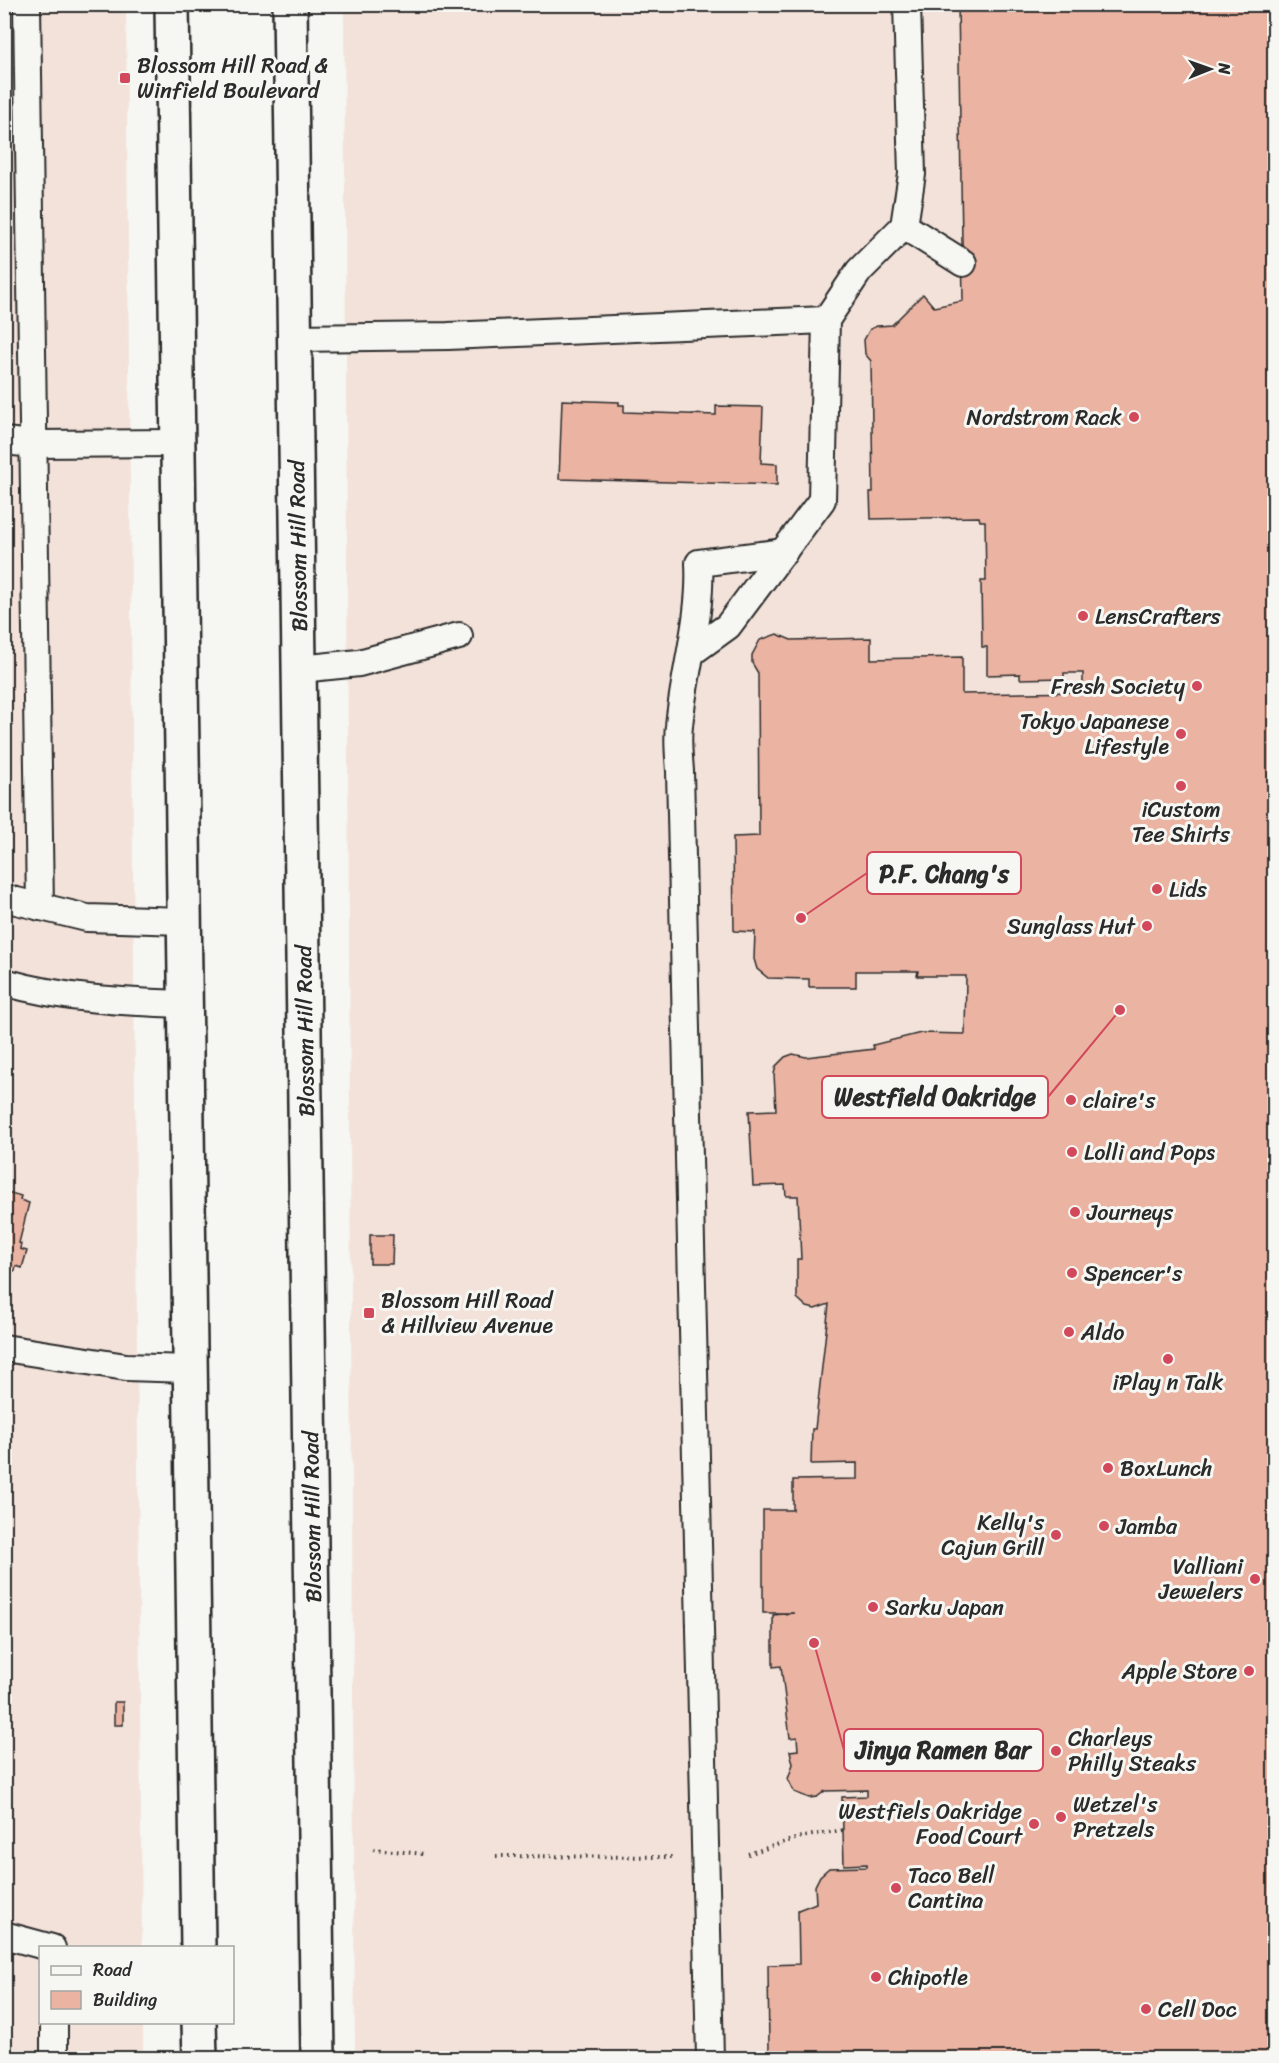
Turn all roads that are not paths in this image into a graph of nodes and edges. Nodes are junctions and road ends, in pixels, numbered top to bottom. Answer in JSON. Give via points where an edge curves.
{"nodes":[{"id":1,"x":27,"y":4,"type":"edge"},
{"id":2,"x":172,"y":4,"type":"edge"},
{"id":3,"x":290,"y":4,"type":"edge"},
{"id":4,"x":907,"y":4,"type":"edge"},
{"id":5,"x":904,"y":226,"type":"junction"},
{"id":6,"x":963,"y":264,"type":"dead end"},
{"id":7,"x":826,"y":320,"type":"junction"},
{"id":8,"x":295,"y":338,"type":"junction"},
{"id":9,"x":4,"y":441,"type":"edge"},
{"id":10,"x":177,"y":443,"type":"junction"},
{"id":11,"x":34,"y":444,"type":"junction"},
{"id":12,"x":784,"y":552,"type":"junction"},
{"id":13,"x":459,"y":636,"type":"dead end"},
{"id":14,"x":692,"y":652,"type":"junction"},
{"id":15,"x":300,"y":669,"type":"junction"},
{"id":16,"x":4,"y":898,"type":"edge"},
{"id":17,"x":40,"y":907,"type":"junction"},
{"id":18,"x":184,"y":921,"type":"junction"},
{"id":19,"x":4,"y":982,"type":"edge"},
{"id":20,"x":185,"y":1004,"type":"junction"},
{"id":21,"x":4,"y":1348,"type":"edge"},
{"id":22,"x":188,"y":1369,"type":"junction"},
{"id":23,"x":4,"y":1935,"type":"edge"},
{"id":24,"x":48,"y":1946,"type":"edge"},
{"id":25,"x":198,"y":1946,"type":"edge"},
{"id":26,"x":54,"y":2024,"type":"edge"},
{"id":27,"x":199,"y":2024,"type":"edge"},
{"id":28,"x":54,"y":2058,"type":"edge"},
{"id":29,"x":200,"y":2058,"type":"edge"},
{"id":30,"x":318,"y":2058,"type":"edge"},
{"id":31,"x":710,"y":2058,"type":"edge"}],
"edges":[{"from":1,"to":11,"type":"lane"},
{"from":2,"to":10,"type":"main road"},
{"from":3,"to":8,"type":"main road","name":"Blossom Hill Road"},
{"from":4,"to":5,"type":"lane","via":[[912,174]]},
{"from":5,"to":6,"type":"lane"},
{"from":5,"to":7,"type":"lane","via":[[858,271]]},
{"from":7,"to":8,"type":"lane","via":[[448,336]]},
{"from":7,"to":12,"type":"lane","via":[[822,500]]},
{"from":8,"to":15,"type":"main road","name":"Blossom Hill Road"},
{"from":9,"to":11,"type":"lane"},
{"from":10,"to":11,"type":"lane"},
{"from":10,"to":18,"type":"main road"},
{"from":11,"to":17,"type":"lane"},
{"from":12,"to":14,"type":"lane","via":[[728,626]]},
{"from":12,"to":14,"type":"lane","via":[[699,562],[701,597]]},
{"from":13,"to":15,"type":"lane","via":[[359,663]]},
{"from":14,"to":31,"type":"lane","via":[[678,728],[689,1041]]},
{"from":15,"to":30,"type":"main road","name":"Blossom Hill Road"},
{"from":16,"to":17,"type":"lane"},
{"from":17,"to":18,"type":"lane","via":[[87,918]]},
{"from":18,"to":20,"type":"main road"},
{"from":19,"to":20,"type":"lane","via":[[38,992]]},
{"from":20,"to":22,"type":"main road"},
{"from":21,"to":22,"type":"lane","via":[[126,1367]]},
{"from":22,"to":25,"type":"main road"},
{"from":23,"to":24,"type":"lane"},
{"from":26,"to":28,"type":"lane"},
{"from":27,"to":29,"type":"main road"}]}
